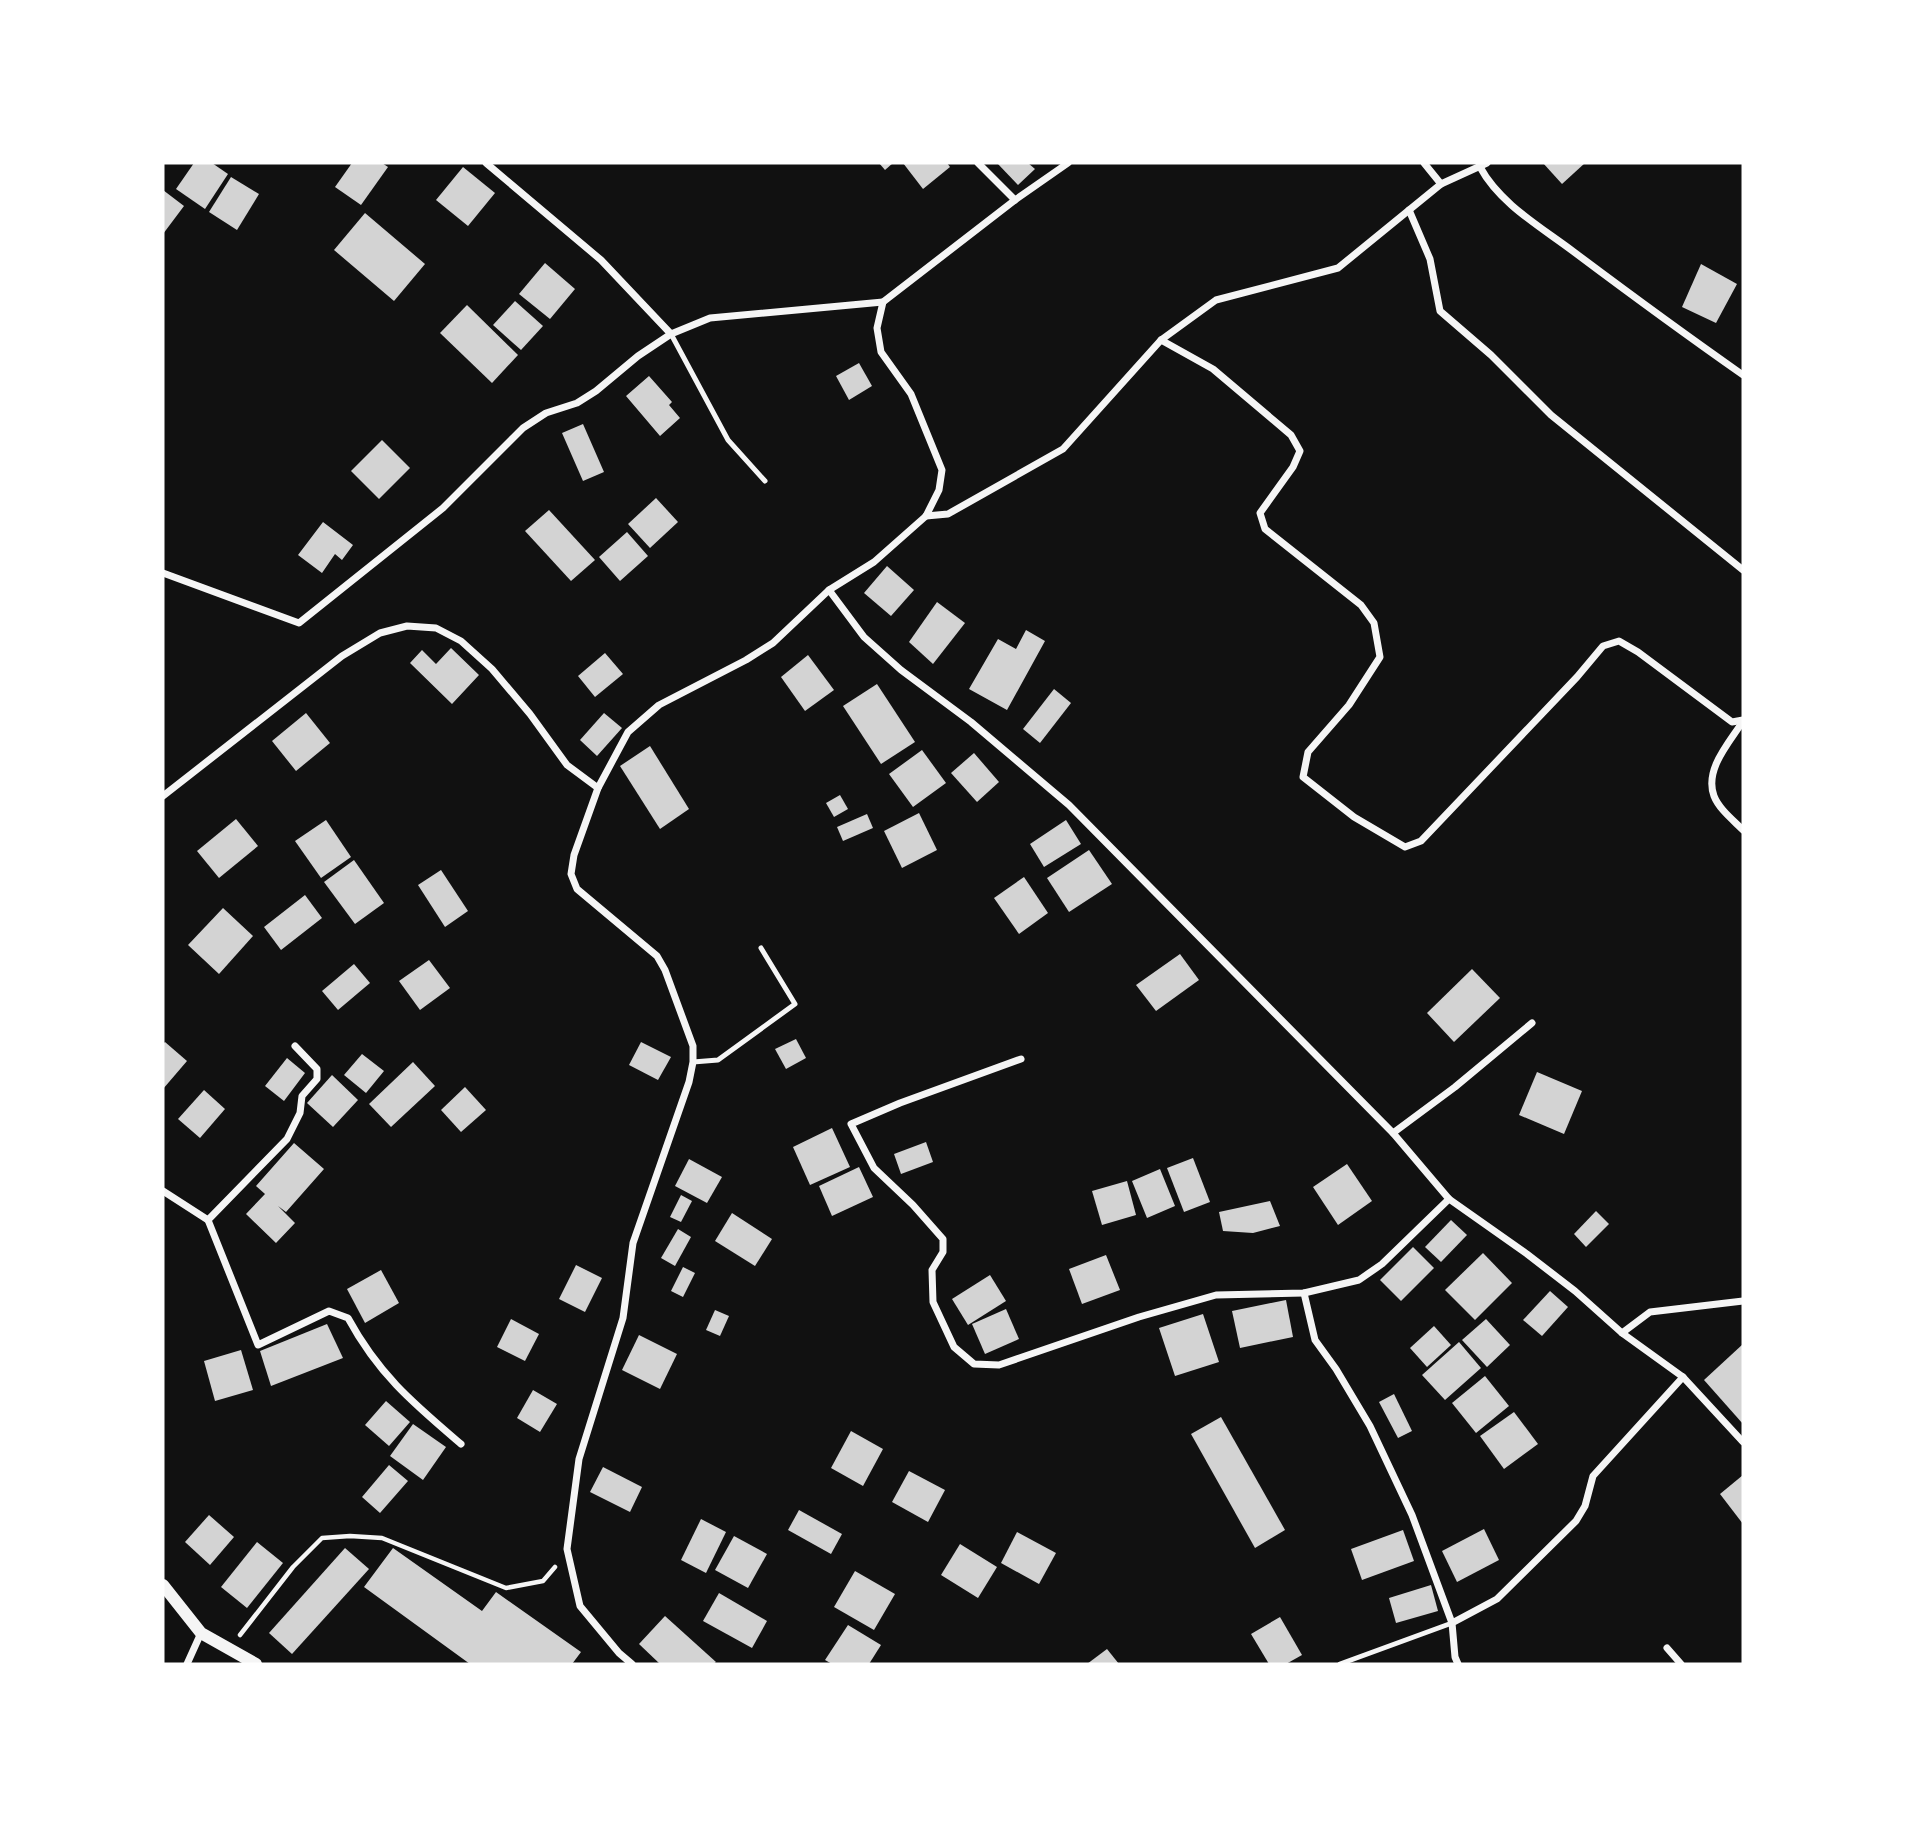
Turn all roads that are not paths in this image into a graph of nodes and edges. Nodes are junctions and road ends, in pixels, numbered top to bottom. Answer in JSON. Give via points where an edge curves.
{"nodes":[{"id":1,"x":486,"y":163,"type":"edge"},
{"id":2,"x":978,"y":163,"type":"edge"},
{"id":3,"x":1068,"y":163,"type":"edge"},
{"id":4,"x":1424,"y":163,"type":"edge"},
{"id":5,"x":1483,"y":165,"type":"edge"},
{"id":6,"x":1441,"y":184,"type":"junction"},
{"id":7,"x":1015,"y":201,"type":"junction"},
{"id":8,"x":1409,"y":210,"type":"junction"},
{"id":9,"x":883,"y":302,"type":"junction"},
{"id":10,"x":671,"y":334,"type":"junction"},
{"id":11,"x":1161,"y":340,"type":"junction"},
{"id":12,"x":1743,"y":375,"type":"edge"},
{"id":13,"x":765,"y":481,"type":"dead end"},
{"id":14,"x":926,"y":516,"type":"junction"},
{"id":15,"x":1743,"y":570,"type":"edge"},
{"id":16,"x":163,"y":573,"type":"edge"},
{"id":17,"x":829,"y":590,"type":"junction"},
{"id":18,"x":1743,"y":720,"type":"edge"},
{"id":19,"x":598,"y":788,"type":"junction"},
{"id":20,"x":163,"y":796,"type":"edge"},
{"id":21,"x":1743,"y":830,"type":"edge"},
{"id":22,"x":761,"y":948,"type":"dead end"},
{"id":23,"x":1532,"y":1023,"type":"dead end"},
{"id":24,"x":295,"y":1046,"type":"dead end"},
{"id":25,"x":1021,"y":1059,"type":"dead end"},
{"id":26,"x":693,"y":1062,"type":"junction"},
{"id":27,"x":1393,"y":1133,"type":"junction"},
{"id":28,"x":163,"y":1191,"type":"edge"},
{"id":29,"x":1449,"y":1199,"type":"junction"},
{"id":30,"x":208,"y":1220,"type":"junction"},
{"id":31,"x":1304,"y":1293,"type":"junction"},
{"id":32,"x":1743,"y":1301,"type":"edge"},
{"id":33,"x":1622,"y":1333,"type":"junction"},
{"id":34,"x":1683,"y":1377,"type":"junction"},
{"id":35,"x":1743,"y":1442,"type":"edge"},
{"id":36,"x":461,"y":1444,"type":"dead end"},
{"id":37,"x":163,"y":1585,"type":"edge"},
{"id":38,"x":1452,"y":1623,"type":"junction"},
{"id":39,"x":201,"y":1633,"type":"junction"},
{"id":40,"x":1667,"y":1648,"type":"dead end"},
{"id":41,"x":187,"y":1664,"type":"edge"},
{"id":42,"x":256,"y":1664,"type":"edge"},
{"id":43,"x":632,"y":1664,"type":"edge"},
{"id":44,"x":1340,"y":1664,"type":"edge"},
{"id":45,"x":1458,"y":1664,"type":"edge"},
{"id":46,"x":1681,"y":1664,"type":"edge"}],
"edges":[{"from":1,"to":10,"type":"street","via":[[601,260]]},
{"from":2,"to":7,"type":"street"},
{"from":3,"to":7,"type":"street"},
{"from":4,"to":6,"type":"street"},
{"from":5,"to":6,"type":"street"},
{"from":5,"to":12,"type":"street","via":[[1487,181],[1512,206]]},
{"from":6,"to":8,"type":"street"},
{"from":7,"to":9,"type":"street"},
{"from":8,"to":11,"type":"street","via":[[1338,268],[1216,300]]},
{"from":8,"to":15,"type":"street","via":[[1430,259],[1440,312],[1492,355],[1551,415]]},
{"from":9,"to":10,"type":"street","via":[[710,318]]},
{"from":9,"to":14,"type":"street","via":[[877,328],[881,352],[911,394],[942,470],[939,490]]},
{"from":10,"to":13,"type":"lane","via":[[729,440]]},
{"from":10,"to":16,"type":"street","via":[[596,391],[523,428],[443,508],[299,623]]},
{"from":11,"to":14,"type":"street","via":[[1063,449],[948,514]]},
{"from":11,"to":18,"type":"street","via":[[1213,369],[1291,435],[1300,451],[1260,513],[1265,529],[1361,605],[1374,623],[1380,657],[1349,705],[1308,752],[1303,777],[1354,817],[1405,847],[1421,841],[1603,646],[1619,641],[1732,722]]},
{"from":14,"to":17,"type":"street","via":[[874,562]]},
{"from":17,"to":19,"type":"street","via":[[773,643],[659,705],[628,732]]},
{"from":17,"to":27,"type":"street","via":[[864,637],[1069,805]]},
{"from":18,"to":21,"type":"street","via":[[1712,770],[1713,796]]},
{"from":19,"to":20,"type":"street","via":[[567,765],[492,669],[461,641],[436,628],[407,626],[380,633],[342,656]]},
{"from":19,"to":26,"type":"street","via":[[571,874],[577,889],[657,956],[693,1046]]},
{"from":22,"to":26,"type":"lane","via":[[795,1004],[718,1060]]},
{"from":23,"to":27,"type":"street"},
{"from":24,"to":30,"type":"street","via":[[317,1069],[317,1079],[302,1096],[287,1139]]},
{"from":25,"to":31,"type":"street","via":[[851,1124],[874,1168],[943,1239],[943,1252],[932,1270],[933,1302],[954,1347],[974,1364],[999,1365],[1216,1295]]},
{"from":26,"to":43,"type":"street","via":[[633,1243],[623,1318],[579,1459],[567,1549],[580,1606]]},
{"from":27,"to":29,"type":"street"},
{"from":28,"to":30,"type":"street"},
{"from":29,"to":31,"type":"street","via":[[1391,1256],[1359,1280]]},
{"from":29,"to":33,"type":"street","via":[[1575,1291]]},
{"from":30,"to":36,"type":"street","via":[[258,1345],[329,1311],[348,1318],[364,1349],[401,1392]]},
{"from":31,"to":38,"type":"street","via":[[1314,1340],[1370,1426],[1412,1515]]},
{"from":32,"to":33,"type":"street","via":[[1650,1312]]},
{"from":33,"to":34,"type":"street"},
{"from":34,"to":35,"type":"street"},
{"from":34,"to":38,"type":"street","via":[[1593,1476],[1576,1521],[1497,1599]]},
{"from":37,"to":39,"type":"street"},
{"from":38,"to":44,"type":"lane"},
{"from":38,"to":45,"type":"street"},
{"from":39,"to":41,"type":"street"},
{"from":39,"to":42,"type":"street"},
{"from":40,"to":46,"type":"street"}]}
